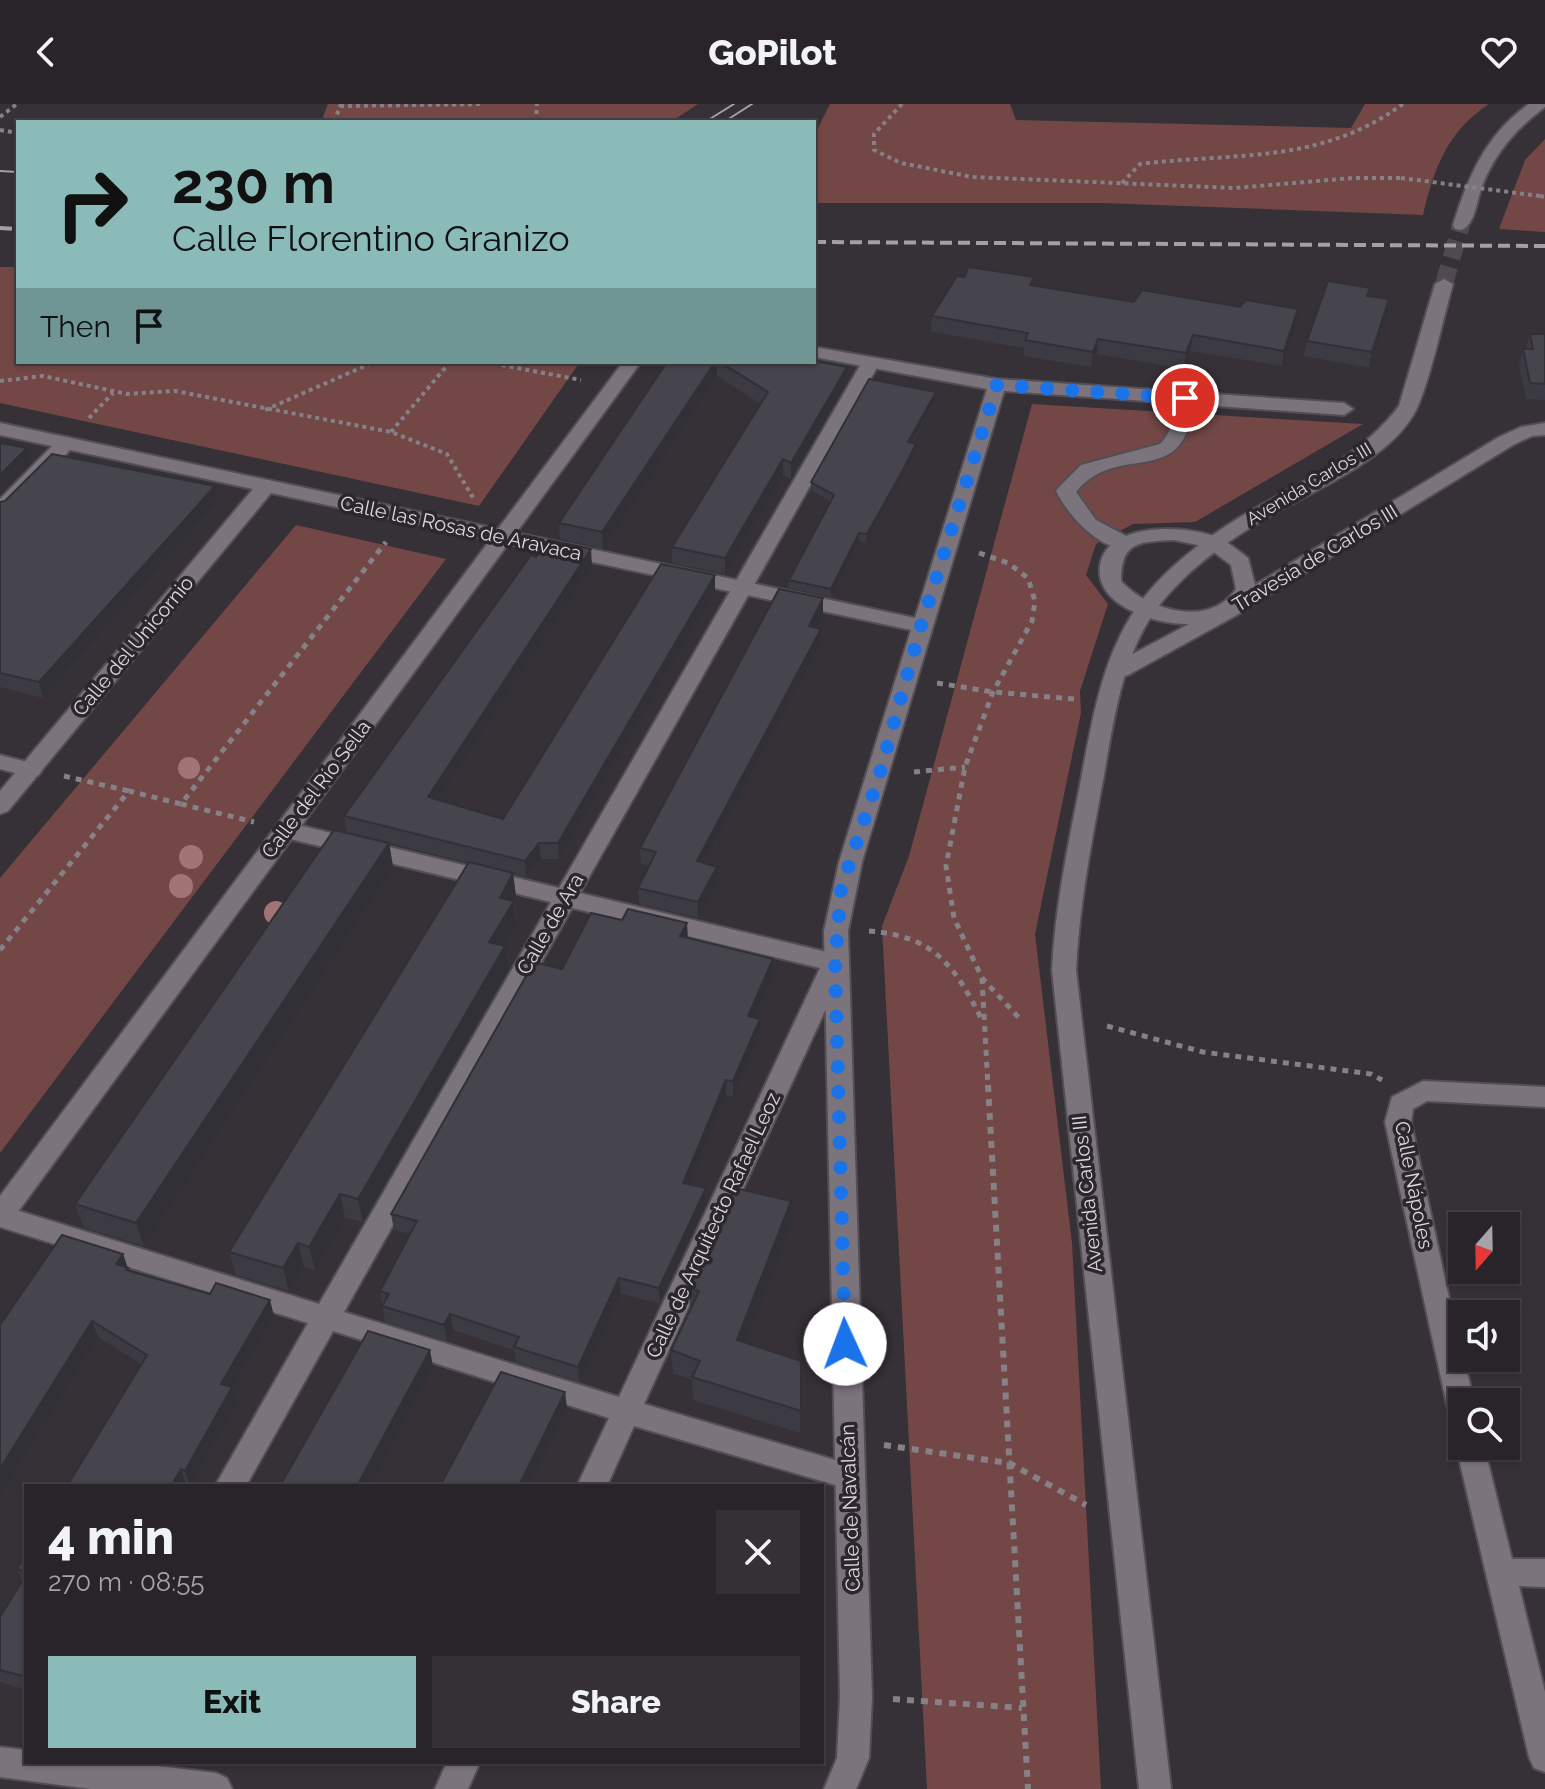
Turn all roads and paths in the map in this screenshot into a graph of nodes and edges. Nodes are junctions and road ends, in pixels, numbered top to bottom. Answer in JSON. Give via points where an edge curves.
{"nodes":[{"id":1,"x":17,"y":104,"type":"edge"},
{"id":2,"x":483,"y":104,"type":"edge"},
{"id":3,"x":902,"y":104,"type":"edge"},
{"id":4,"x":1403,"y":104,"type":"edge"},
{"id":5,"x":1539,"y":104,"type":"edge"},
{"id":6,"x":340,"y":105,"type":"edge"},
{"id":7,"x":0,"y":117,"type":"edge"},
{"id":8,"x":1121,"y":183,"type":"junction"},
{"id":9,"x":1542,"y":197,"type":"edge"},
{"id":10,"x":1461,"y":225,"type":"tunnel mouth"},
{"id":11,"x":1444,"y":284,"type":"tunnel mouth"},
{"id":12,"x":816,"y":352,"type":"edge"},
{"id":13,"x":871,"y":362,"type":"junction"},
{"id":14,"x":369,"y":364,"type":"edge"},
{"id":15,"x":448,"y":364,"type":"edge"},
{"id":16,"x":496,"y":364,"type":"edge"},
{"id":17,"x":630,"y":364,"type":"edge"},
{"id":18,"x":0,"y":381,"type":"edge"},
{"id":19,"x":997,"y":385,"type":"junction"},
{"id":20,"x":613,"y":387,"type":"junction"},
{"id":21,"x":1185,"y":398,"type":"junction"},
{"id":22,"x":1344,"y":409,"type":"dead end"},
{"id":23,"x":265,"y":410,"type":"junction"},
{"id":24,"x":0,"y":429,"type":"edge"},
{"id":25,"x":1545,"y":429,"type":"edge"},
{"id":26,"x":391,"y":432,"type":"junction"},
{"id":27,"x":66,"y":443,"type":"junction"},
{"id":28,"x":266,"y":486,"type":"junction"},
{"id":29,"x":0,"y":510,"type":"edge"},
{"id":30,"x":406,"y":516,"type":"junction"},
{"id":31,"x":503,"y":537,"type":"junction"},
{"id":32,"x":1125,"y":543,"type":"junction"},
{"id":33,"x":1214,"y":543,"type":"junction"},
{"id":34,"x":947,"y":545,"type":"junction"},
{"id":35,"x":742,"y":588,"type":"junction"},
{"id":36,"x":1146,"y":608,"type":"junction"},
{"id":37,"x":1228,"y":611,"type":"junction"},
{"id":38,"x":921,"y":626,"type":"junction"},
{"id":39,"x":1120,"y":670,"type":"junction"},
{"id":40,"x":908,"y":677,"type":"junction"},
{"id":41,"x":993,"y":692,"type":"junction"},
{"id":42,"x":1087,"y":700,"type":"dead end"},
{"id":43,"x":0,"y":762,"type":"edge"},
{"id":44,"x":965,"y":767,"type":"junction"},
{"id":45,"x":31,"y":770,"type":"junction"},
{"id":46,"x":879,"y":776,"type":"junction"},
{"id":47,"x":129,"y":791,"type":"junction"},
{"id":48,"x":181,"y":804,"type":"junction"},
{"id":49,"x":0,"y":806,"type":"edge"},
{"id":50,"x":286,"y":830,"type":"junction"},
{"id":51,"x":565,"y":898,"type":"junction"},
{"id":52,"x":836,"y":931,"type":"junction"},
{"id":53,"x":0,"y":950,"type":"edge"},
{"id":54,"x":835,"y":963,"type":"junction"},
{"id":55,"x":982,"y":978,"type":"junction"},
{"id":56,"x":1021,"y":1020,"type":"dead end"},
{"id":57,"x":984,"y":1024,"type":"junction"},
{"id":58,"x":1107,"y":1026,"type":"dead end"},
{"id":59,"x":1410,"y":1097,"type":"junction"},
{"id":60,"x":1545,"y":1097,"type":"edge"},
{"id":61,"x":0,"y":1216,"type":"edge"},
{"id":62,"x":326,"y":1318,"type":"junction"},
{"id":63,"x":1457,"y":1388,"type":"edge"},
{"id":64,"x":626,"y":1411,"type":"junction"},
{"id":65,"x":847,"y":1439,"type":"junction"},
{"id":66,"x":1473,"y":1460,"type":"edge"},
{"id":67,"x":1009,"y":1463,"type":"junction"},
{"id":68,"x":849,"y":1476,"type":"junction"},
{"id":69,"x":231,"y":1484,"type":"edge"},
{"id":70,"x":593,"y":1484,"type":"edge"},
{"id":71,"x":1125,"y":1527,"type":"junction"},
{"id":72,"x":1498,"y":1572,"type":"junction"},
{"id":73,"x":1545,"y":1573,"type":"edge"},
{"id":74,"x":856,"y":1697,"type":"junction"},
{"id":75,"x":1022,"y":1708,"type":"junction"},
{"id":76,"x":1545,"y":1757,"type":"edge"},
{"id":77,"x":0,"y":1762,"type":"edge"},
{"id":78,"x":24,"y":1763,"type":"edge"},
{"id":79,"x":35,"y":1764,"type":"edge"},
{"id":80,"x":463,"y":1764,"type":"edge"},
{"id":81,"x":70,"y":1766,"type":"edge"},
{"id":82,"x":216,"y":1789,"type":"edge"},
{"id":83,"x":451,"y":1789,"type":"edge"},
{"id":84,"x":840,"y":1789,"type":"edge"},
{"id":85,"x":1028,"y":1789,"type":"edge"},
{"id":86,"x":1155,"y":1789,"type":"edge"}],
"edges":[{"from":1,"to":7,"type":"path"},
{"from":2,"to":6,"type":"path"},
{"from":3,"to":8,"type":"path","via":[[874,134],[874,150],[901,163],[972,177]]},
{"from":4,"to":8,"type":"path","via":[[1367,131],[1332,141],[1286,151],[1140,164]]},
{"from":5,"to":10,"type":"street","via":[[1490,148]]},
{"from":8,"to":9,"type":"path","bridge":true,"via":[[1235,188],[1401,178]]},
{"from":11,"to":33,"type":"street","name":"Avenida Carlos III","via":[[1408,407],[1397,425],[1366,453]]},
{"from":12,"to":13,"type":"street"},
{"from":13,"to":19,"type":"street"},
{"from":13,"to":35,"type":"street","name":"Calle de Ara"},
{"from":14,"to":23,"type":"path"},
{"from":15,"to":26,"type":"path"},
{"from":16,"to":20,"type":"path"},
{"from":17,"to":20,"type":"street","name":"Calle del Río Sella"},
{"from":18,"to":23,"type":"path","via":[[43,376],[127,394],[175,391]]},
{"from":19,"to":21,"type":"street"},
{"from":19,"to":34,"type":"street","name":"Calle de Navalcán"},
{"from":20,"to":31,"type":"street","name":"Calle del Río Sella"},
{"from":21,"to":22,"type":"street"},
{"from":21,"to":32,"type":"street","via":[[1185,420],[1177,440],[1162,453],[1085,470],[1066,491],[1088,525]]},
{"from":23,"to":26,"type":"path"},
{"from":24,"to":27,"type":"street","name":"Calle las Rosas de Aravaca"},
{"from":25,"to":37,"type":"street","name":"Travesía de Carlos III","via":[[1506,441]]},
{"from":26,"to":31,"type":"path","via":[[447,454]]},
{"from":27,"to":28,"type":"street","name":"Calle las Rosas de Aravaca"},
{"from":27,"to":29,"type":"street"},
{"from":28,"to":30,"type":"street","name":"Calle las Rosas de Aravaca"},
{"from":28,"to":45,"type":"street","name":"Calle del Unicornio"},
{"from":30,"to":31,"type":"street","name":"Calle las Rosas de Aravaca"},
{"from":30,"to":48,"type":"path"},
{"from":31,"to":35,"type":"street","name":"Calle las Rosas de Aravaca"},
{"from":31,"to":50,"type":"street","name":"Calle del Río Sella"},
{"from":32,"to":33,"type":"street","via":[[1174,534]]},
{"from":32,"to":36,"type":"street","via":[[1111,560],[1113,586]]},
{"from":33,"to":36,"type":"street","name":"Avenida Carlos III"},
{"from":33,"to":37,"type":"street","via":[[1241,562],[1247,579],[1241,598]]},
{"from":34,"to":38,"type":"street","name":"Calle de Navalcán"},
{"from":34,"to":41,"type":"path","via":[[1008,563],[1028,578],[1035,601],[1032,621]]},
{"from":35,"to":38,"type":"street","name":"Calle las Rosas de Aravaca"},
{"from":35,"to":51,"type":"street","name":"Calle de Ara"},
{"from":36,"to":37,"type":"street","via":[[1185,619]]},
{"from":36,"to":39,"type":"street","name":"Avenida Carlos III"},
{"from":37,"to":39,"type":"street","name":"Travesía de Carlos III"},
{"from":38,"to":40,"type":"street","name":"Calle de Navalcán"},
{"from":39,"to":71,"type":"street","name":"Avenida Carlos III","via":[[1106,704],[1070,895],[1064,970]]},
{"from":40,"to":41,"type":"path"},
{"from":40,"to":46,"type":"street","name":"Calle de Navalcán"},
{"from":41,"to":42,"type":"path"},
{"from":41,"to":44,"type":"path"},
{"from":43,"to":45,"type":"street"},
{"from":44,"to":46,"type":"path"},
{"from":44,"to":55,"type":"path","via":[[946,866],[954,918]]},
{"from":45,"to":47,"type":"path"},
{"from":45,"to":49,"type":"street","name":"Calle del Unicornio"},
{"from":46,"to":52,"type":"street","name":"Calle de Navalcán","via":[[841,889]]},
{"from":47,"to":48,"type":"path"},
{"from":47,"to":53,"type":"path"},
{"from":48,"to":50,"type":"path"},
{"from":50,"to":51,"type":"street"},
{"from":50,"to":61,"type":"street","name":"Calle del Río Sella"},
{"from":51,"to":54,"type":"street"},
{"from":51,"to":62,"type":"street","name":"Calle de Ara"},
{"from":52,"to":54,"type":"street","name":"Calle de Navalcán"},
{"from":52,"to":57,"type":"path","via":[[892,931],[930,945],[966,987]]},
{"from":54,"to":64,"type":"street","name":"Calle de Arquitecto Rafael Leoz"},
{"from":54,"to":65,"type":"street","name":"Calle de Navalcán"},
{"from":55,"to":56,"type":"path"},
{"from":55,"to":57,"type":"path"},
{"from":57,"to":67,"type":"path"},
{"from":58,"to":59,"type":"path","via":[[1203,1052],[1371,1074]]},
{"from":59,"to":60,"type":"street","name":"Calle Nápoles","via":[[1448,1090]]},
{"from":59,"to":63,"type":"street","name":"Calle Nápoles","via":[[1401,1104],[1398,1122]]},
{"from":61,"to":62,"type":"street"},
{"from":62,"to":64,"type":"street"},
{"from":62,"to":69,"type":"street","name":"Calle de Ara"},
{"from":64,"to":68,"type":"street"},
{"from":64,"to":70,"type":"street","name":"Calle de Arquitecto Rafael Leoz"},
{"from":65,"to":67,"type":"path"},
{"from":65,"to":68,"type":"street","name":"Calle de Navalcán"},
{"from":66,"to":72,"type":"street"},
{"from":67,"to":71,"type":"path"},
{"from":67,"to":75,"type":"path"},
{"from":68,"to":74,"type":"street","name":"Calle de Navalcán"},
{"from":71,"to":86,"type":"street","name":"Avenida Carlos III"},
{"from":72,"to":73,"type":"street"},
{"from":72,"to":76,"type":"street"},
{"from":74,"to":75,"type":"path"},
{"from":74,"to":84,"type":"street","name":"Calle de Navalcán","via":[[853,1758]]},
{"from":75,"to":85,"type":"path"},
{"from":77,"to":78,"type":"street"},
{"from":79,"to":81,"type":"street"},
{"from":80,"to":83,"type":"street"},
{"from":81,"to":82,"type":"street"}]}
